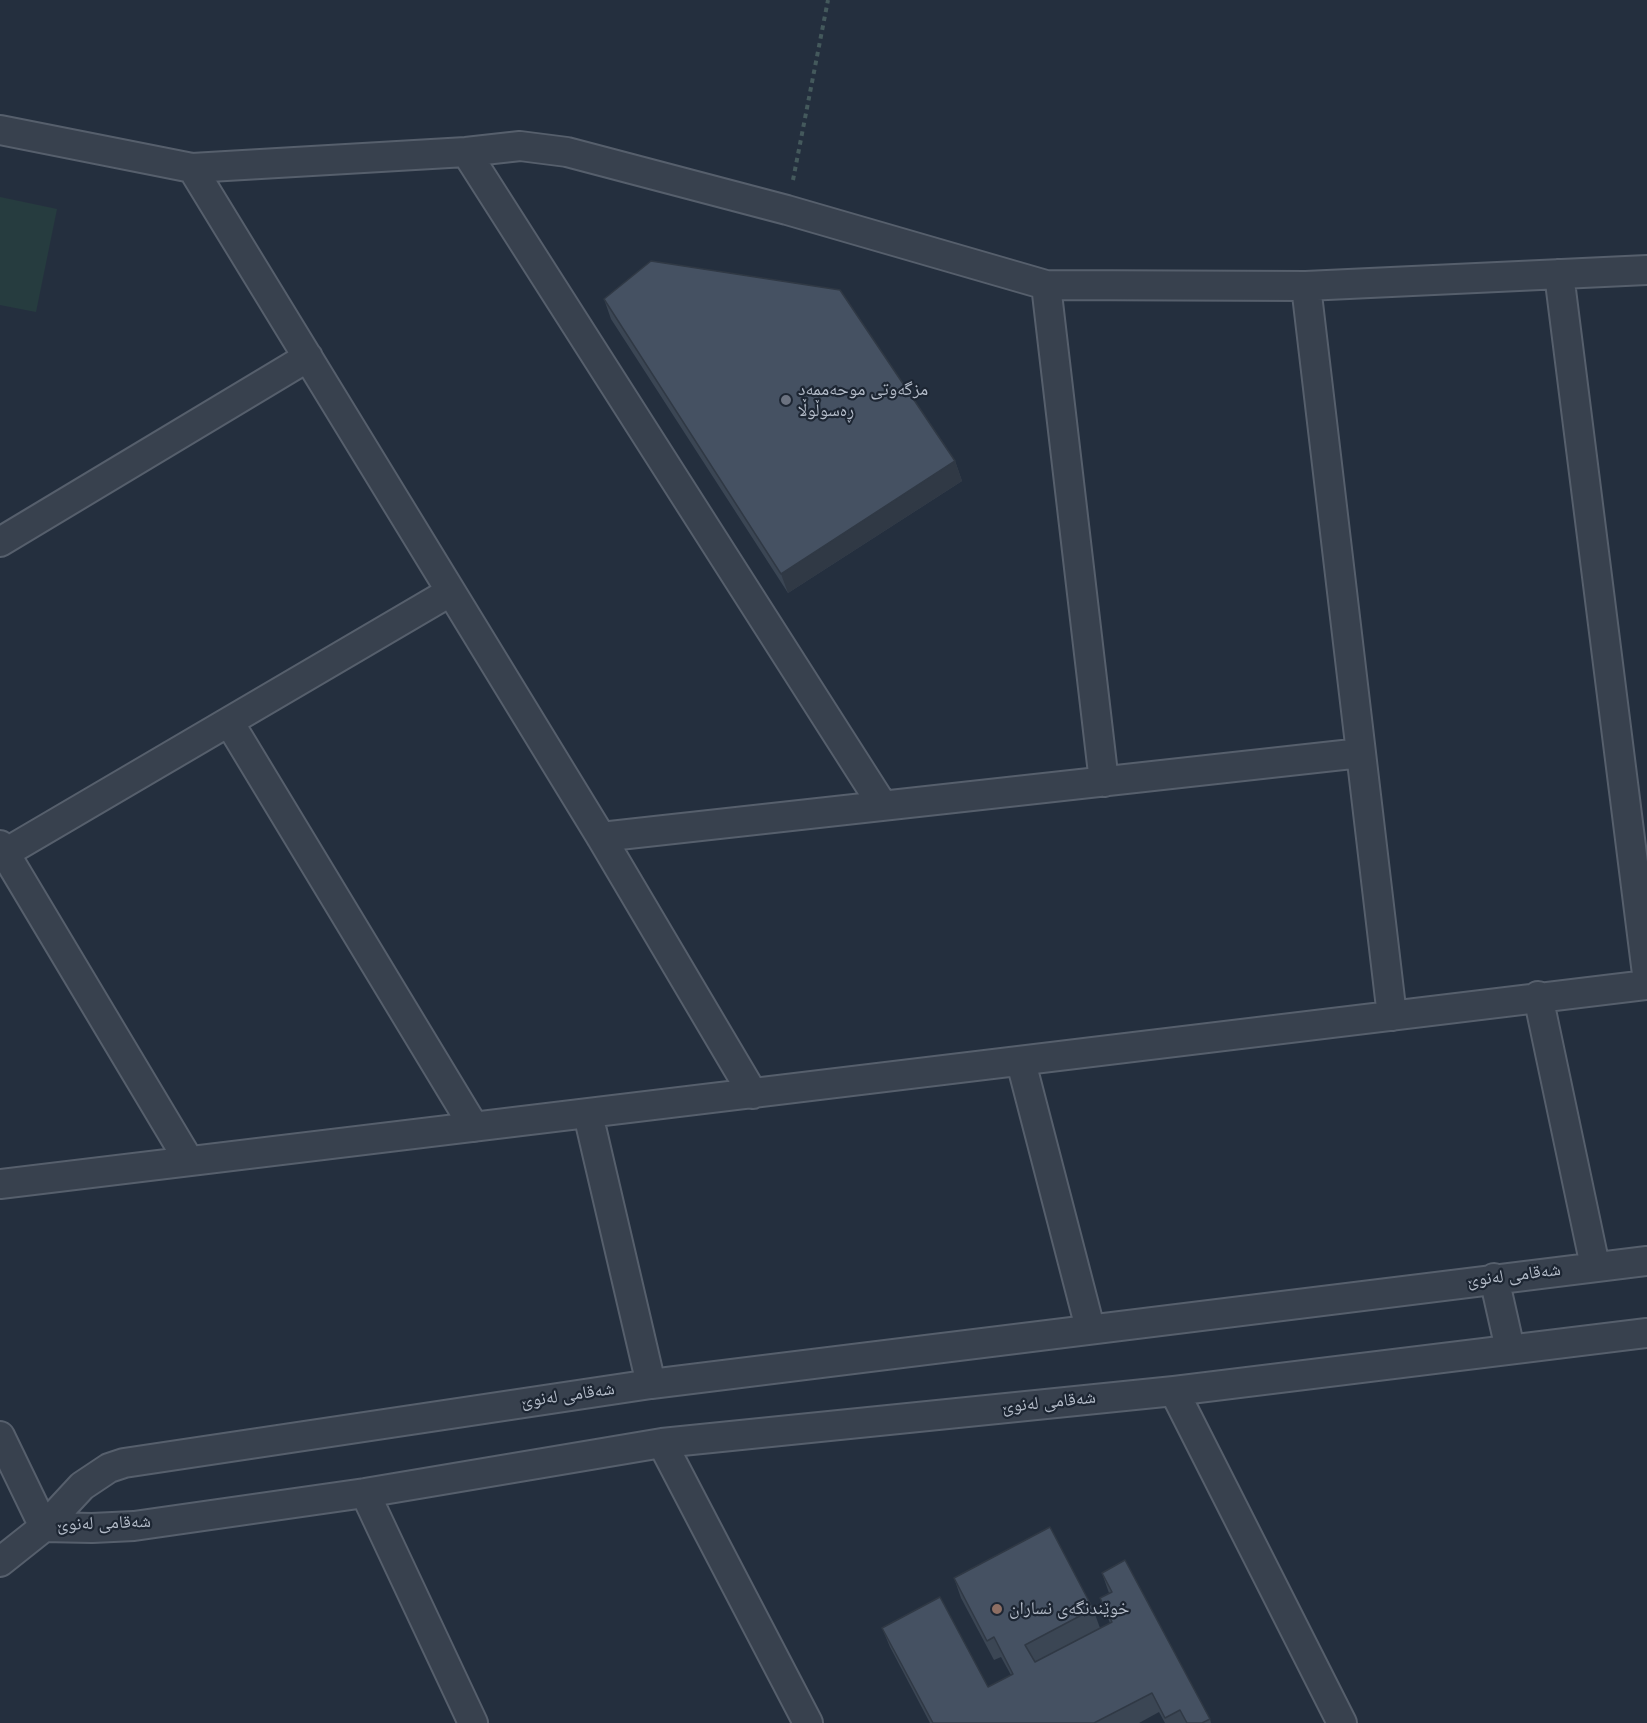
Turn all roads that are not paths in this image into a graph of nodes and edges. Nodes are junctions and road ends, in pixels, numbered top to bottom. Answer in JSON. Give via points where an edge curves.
{"nodes":[{"id":1,"x":0,"y":130,"type":"edge"},
{"id":2,"x":465,"y":152,"type":"junction"},
{"id":3,"x":192,"y":168,"type":"junction"},
{"id":4,"x":1647,"y":270,"type":"edge"},
{"id":5,"x":1559,"y":273,"type":"junction"},
{"id":6,"x":1046,"y":285,"type":"junction"},
{"id":7,"x":1305,"y":286,"type":"junction"},
{"id":8,"x":308,"y":357,"type":"junction"},
{"id":9,"x":0,"y":542,"type":"edge"},
{"id":10,"x":450,"y":592,"type":"junction"},
{"id":11,"x":229,"y":722,"type":"junction"},
{"id":12,"x":1361,"y":753,"type":"junction"},
{"id":13,"x":1104,"y":782,"type":"junction"},
{"id":14,"x":883,"y":806,"type":"junction"},
{"id":15,"x":601,"y":837,"type":"junction"},
{"id":16,"x":2,"y":849,"type":"edge"},
{"id":17,"x":1647,"y":974,"type":"edge"},
{"id":18,"x":1647,"y":985,"type":"edge"},
{"id":19,"x":1538,"y":996,"type":"junction"},
{"id":20,"x":1392,"y":1016,"type":"junction"},
{"id":21,"x":1021,"y":1062,"type":"junction"},
{"id":22,"x":753,"y":1094,"type":"junction"},
{"id":23,"x":588,"y":1114,"type":"junction"},
{"id":24,"x":474,"y":1127,"type":"junction"},
{"id":25,"x":189,"y":1161,"type":"junction"},
{"id":26,"x":0,"y":1184,"type":"edge"},
{"id":27,"x":1647,"y":1261,"type":"edge"},
{"id":28,"x":1595,"y":1266,"type":"junction"},
{"id":29,"x":1494,"y":1278,"type":"junction"},
{"id":30,"x":1090,"y":1328,"type":"junction"},
{"id":31,"x":1647,"y":1333,"type":"edge"},
{"id":32,"x":1510,"y":1349,"type":"junction"},
{"id":33,"x":651,"y":1384,"type":"junction"},
{"id":34,"x":1174,"y":1390,"type":"junction"},
{"id":35,"x":0,"y":1436,"type":"edge"},
{"id":36,"x":662,"y":1443,"type":"junction"},
{"id":37,"x":365,"y":1493,"type":"junction"},
{"id":38,"x":44,"y":1527,"type":"junction"},
{"id":39,"x":0,"y":1562,"type":"edge"},
{"id":40,"x":473,"y":1723,"type":"edge"},
{"id":41,"x":808,"y":1723,"type":"edge"},
{"id":42,"x":1342,"y":1723,"type":"edge"}],
"edges":[{"from":1,"to":3,"type":"street"},
{"from":2,"to":3,"type":"street"},
{"from":2,"to":6,"type":"street","via":[[520,146],[567,152]]},
{"from":2,"to":14,"type":"street"},
{"from":3,"to":8,"type":"street"},
{"from":4,"to":5,"type":"street"},
{"from":5,"to":7,"type":"street"},
{"from":5,"to":17,"type":"street"},
{"from":6,"to":7,"type":"street"},
{"from":6,"to":13,"type":"street"},
{"from":7,"to":12,"type":"street"},
{"from":8,"to":9,"type":"street"},
{"from":8,"to":10,"type":"street"},
{"from":10,"to":11,"type":"street"},
{"from":10,"to":15,"type":"street"},
{"from":11,"to":16,"type":"street"},
{"from":11,"to":24,"type":"street"},
{"from":12,"to":13,"type":"street"},
{"from":12,"to":20,"type":"street"},
{"from":13,"to":14,"type":"street"},
{"from":14,"to":15,"type":"street"},
{"from":15,"to":22,"type":"street"},
{"from":16,"to":25,"type":"street"},
{"from":18,"to":19,"type":"street"},
{"from":19,"to":20,"type":"street"},
{"from":19,"to":28,"type":"street"},
{"from":20,"to":21,"type":"street"},
{"from":21,"to":22,"type":"street"},
{"from":21,"to":30,"type":"street"},
{"from":22,"to":23,"type":"street"},
{"from":23,"to":24,"type":"street"},
{"from":23,"to":33,"type":"street"},
{"from":24,"to":25,"type":"street"},
{"from":25,"to":26,"type":"street"},
{"from":27,"to":28,"type":"street","name":"شەقامی لەنوێ"},
{"from":28,"to":29,"type":"street","name":"شەقامی لەنوێ"},
{"from":29,"to":30,"type":"street","name":"شەقامی لەنوێ"},
{"from":29,"to":32,"type":"street"},
{"from":30,"to":33,"type":"street","name":"شەقامی لەنوێ"},
{"from":31,"to":32,"type":"street","name":"شەقامی لەنوێ"},
{"from":32,"to":34,"type":"street","name":"شەقامی لەنوێ"},
{"from":33,"to":38,"type":"street","name":"شەقامی لەنوێ","via":[[124,1462],[82,1486]]},
{"from":34,"to":36,"type":"street","name":"شەقامی لەنوێ"},
{"from":34,"to":42,"type":"street"},
{"from":35,"to":38,"type":"street"},
{"from":36,"to":37,"type":"street","name":"شەقامی لەنوێ"},
{"from":36,"to":41,"type":"street"},
{"from":37,"to":38,"type":"street","name":"شەقامی لەنوێ","via":[[123,1527]]},
{"from":37,"to":40,"type":"street"},
{"from":38,"to":39,"type":"street"}]}
